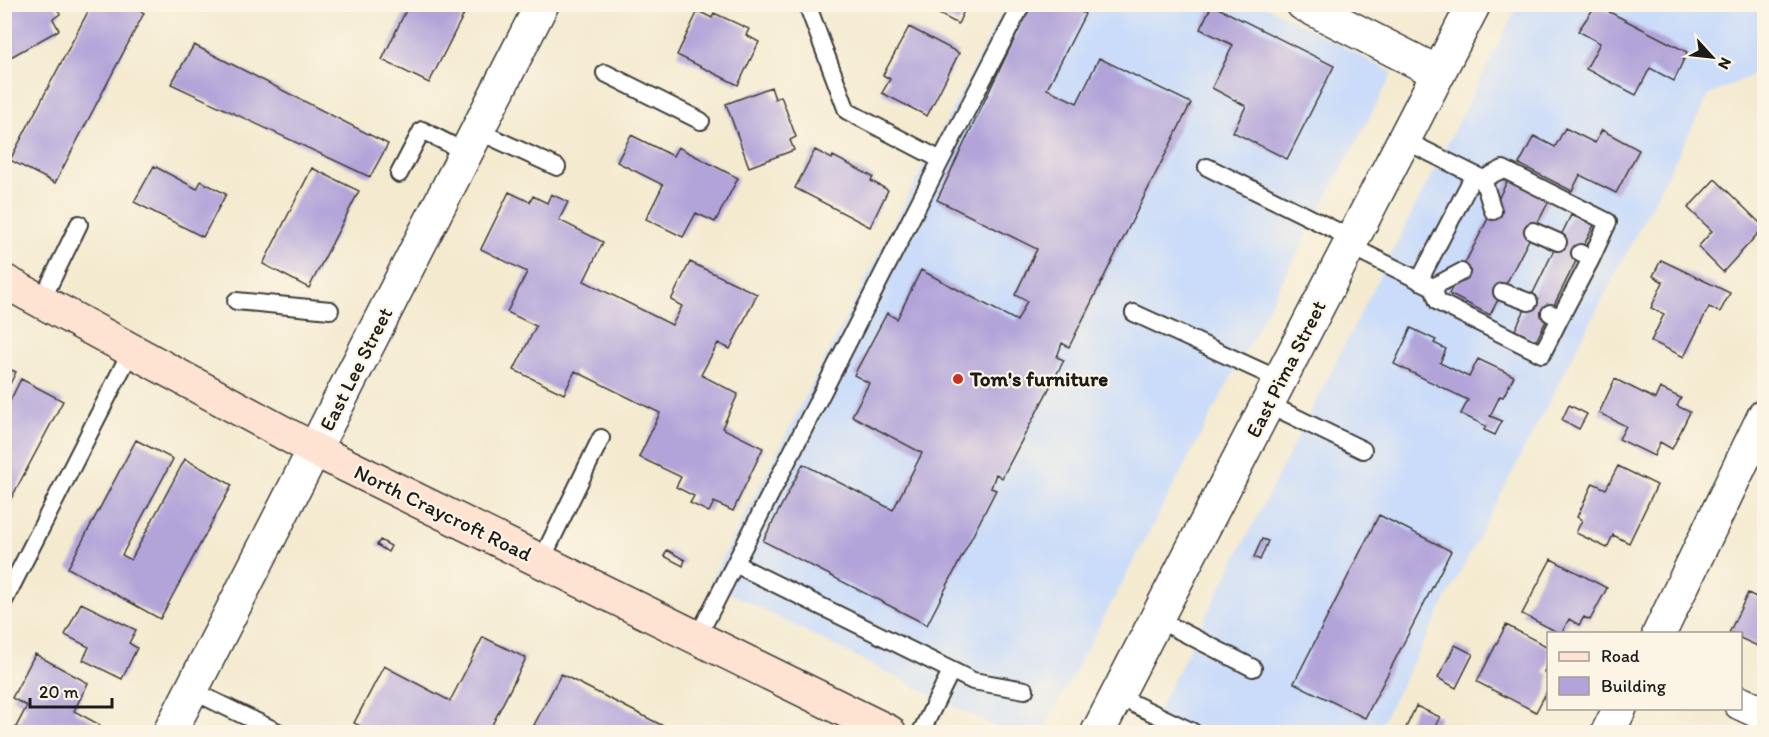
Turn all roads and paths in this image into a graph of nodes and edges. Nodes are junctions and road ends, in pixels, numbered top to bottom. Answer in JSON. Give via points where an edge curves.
{"nodes":[{"id":1,"x":542,"y":4,"type":"edge"},
{"id":2,"x":807,"y":4,"type":"edge"},
{"id":3,"x":1022,"y":4,"type":"edge"},
{"id":4,"x":1303,"y":4,"type":"edge"},
{"id":5,"x":1474,"y":4,"type":"edge"},
{"id":6,"x":604,"y":73,"type":"dead end"},
{"id":7,"x":1439,"y":73,"type":"junction"},
{"id":8,"x":701,"y":121,"type":"dead end"},
{"id":9,"x":1404,"y":140,"type":"junction"},
{"id":10,"x":472,"y":142,"type":"junction"},
{"id":11,"x":941,"y":160,"type":"junction"},
{"id":12,"x":557,"y":167,"type":"dead end"},
{"id":13,"x":1207,"y":167,"type":"dead end"},
{"id":14,"x":399,"y":174,"type":"dead end"},
{"id":15,"x":1478,"y":177,"type":"junction"},
{"id":16,"x":1492,"y":211,"type":"dead end"},
{"id":17,"x":79,"y":224,"type":"dead end"},
{"id":18,"x":1533,"y":231,"type":"dead end"},
{"id":19,"x":1558,"y":242,"type":"dead end"},
{"id":20,"x":1352,"y":243,"type":"junction"},
{"id":21,"x":1461,"y":272,"type":"dead end"},
{"id":22,"x":4,"y":281,"type":"edge"},
{"id":23,"x":1426,"y":284,"type":"junction"},
{"id":24,"x":1502,"y":292,"type":"dead end"},
{"id":25,"x":42,"y":300,"type":"junction"},
{"id":26,"x":236,"y":301,"type":"dead end"},
{"id":27,"x":1529,"y":302,"type":"dead end"},
{"id":28,"x":330,"y":310,"type":"dead end"},
{"id":29,"x":1134,"y":313,"type":"dead end"},
{"id":30,"x":132,"y":349,"type":"junction"},
{"id":31,"x":1274,"y":392,"type":"junction"},
{"id":32,"x":1764,"y":417,"type":"edge"},
{"id":33,"x":601,"y":438,"type":"dead end"},
{"id":34,"x":315,"y":450,"type":"junction"},
{"id":35,"x":1363,"y":450,"type":"dead end"},
{"id":36,"x":541,"y":561,"type":"junction"},
{"id":37,"x":735,"y":564,"type":"junction"},
{"id":38,"x":4,"y":601,"type":"edge"},
{"id":39,"x":1157,"y":619,"type":"junction"},
{"id":40,"x":1659,"y":632,"type":"edge"},
{"id":41,"x":697,"y":638,"type":"junction"},
{"id":42,"x":1253,"y":668,"type":"dead end"},
{"id":43,"x":951,"y":671,"type":"junction"},
{"id":44,"x":191,"y":690,"type":"junction"},
{"id":45,"x":1025,"y":690,"type":"dead end"},
{"id":46,"x":1118,"y":696,"type":"junction"},
{"id":47,"x":1742,"y":703,"type":"edge"},
{"id":48,"x":1619,"y":710,"type":"edge"},
{"id":49,"x":1764,"y":714,"type":"edge"},
{"id":50,"x":170,"y":732,"type":"edge"},
{"id":51,"x":278,"y":732,"type":"edge"},
{"id":52,"x":889,"y":732,"type":"edge"},
{"id":53,"x":921,"y":732,"type":"edge"},
{"id":54,"x":1098,"y":732,"type":"edge"},
{"id":55,"x":1193,"y":732,"type":"edge"},
{"id":56,"x":1608,"y":732,"type":"edge"}],
"edges":[{"from":1,"to":10,"type":"street","name":"East Lee Street"},
{"from":2,"to":11,"type":"lane","via":[[847,111]]},
{"from":3,"to":11,"type":"lane"},
{"from":4,"to":7,"type":"street"},
{"from":5,"to":7,"type":"street","name":"East Pima Street"},
{"from":6,"to":8,"type":"lane"},
{"from":7,"to":9,"type":"street","name":"East Pima Street"},
{"from":9,"to":15,"type":"lane"},
{"from":9,"to":20,"type":"street","name":"East Pima Street"},
{"from":10,"to":12,"type":"lane"},
{"from":10,"to":14,"type":"lane","via":[[422,130]]},
{"from":10,"to":34,"type":"street","name":"East Lee Street"},
{"from":11,"to":37,"type":"lane"},
{"from":13,"to":20,"type":"lane"},
{"from":15,"to":16,"type":"lane"},
{"from":15,"to":23,"type":"lane"},
{"from":15,"to":23,"type":"lane","via":[[1503,169],[1608,222],[1585,256],[1555,315],[1542,354],[1438,302]]},
{"from":17,"to":25,"type":"lane"},
{"from":18,"to":19,"type":"lane"},
{"from":20,"to":23,"type":"lane"},
{"from":20,"to":31,"type":"street","name":"East Pima Street"},
{"from":21,"to":23,"type":"lane"},
{"from":22,"to":25,"type":"main road","name":"North Craycroft Road"},
{"from":24,"to":27,"type":"lane"},
{"from":25,"to":30,"type":"main road","name":"North Craycroft Road"},
{"from":26,"to":28,"type":"lane"},
{"from":29,"to":31,"type":"lane"},
{"from":30,"to":34,"type":"main road","name":"North Craycroft Road"},
{"from":30,"to":38,"type":"lane"},
{"from":31,"to":35,"type":"lane"},
{"from":31,"to":39,"type":"street","name":"East Pima Street"},
{"from":32,"to":40,"type":"street"},
{"from":33,"to":36,"type":"lane"},
{"from":34,"to":36,"type":"main road","name":"North Craycroft Road"},
{"from":34,"to":44,"type":"street","name":"East Lee Street"},
{"from":36,"to":41,"type":"main road","name":"North Craycroft Road"},
{"from":37,"to":41,"type":"lane"},
{"from":37,"to":43,"type":"lane"},
{"from":39,"to":42,"type":"lane"},
{"from":39,"to":46,"type":"street","name":"East Pima Street"},
{"from":41,"to":52,"type":"main road","name":"North Craycroft Road"},
{"from":43,"to":45,"type":"lane","via":[[973,681]]},
{"from":43,"to":53,"type":"lane"},
{"from":44,"to":50,"type":"street","name":"East Lee Street"},
{"from":44,"to":51,"type":"lane"},
{"from":46,"to":54,"type":"street","name":"East Pima Street"},
{"from":46,"to":55,"type":"lane"},
{"from":47,"to":49,"type":"street"},
{"from":48,"to":56,"type":"street"}]}
